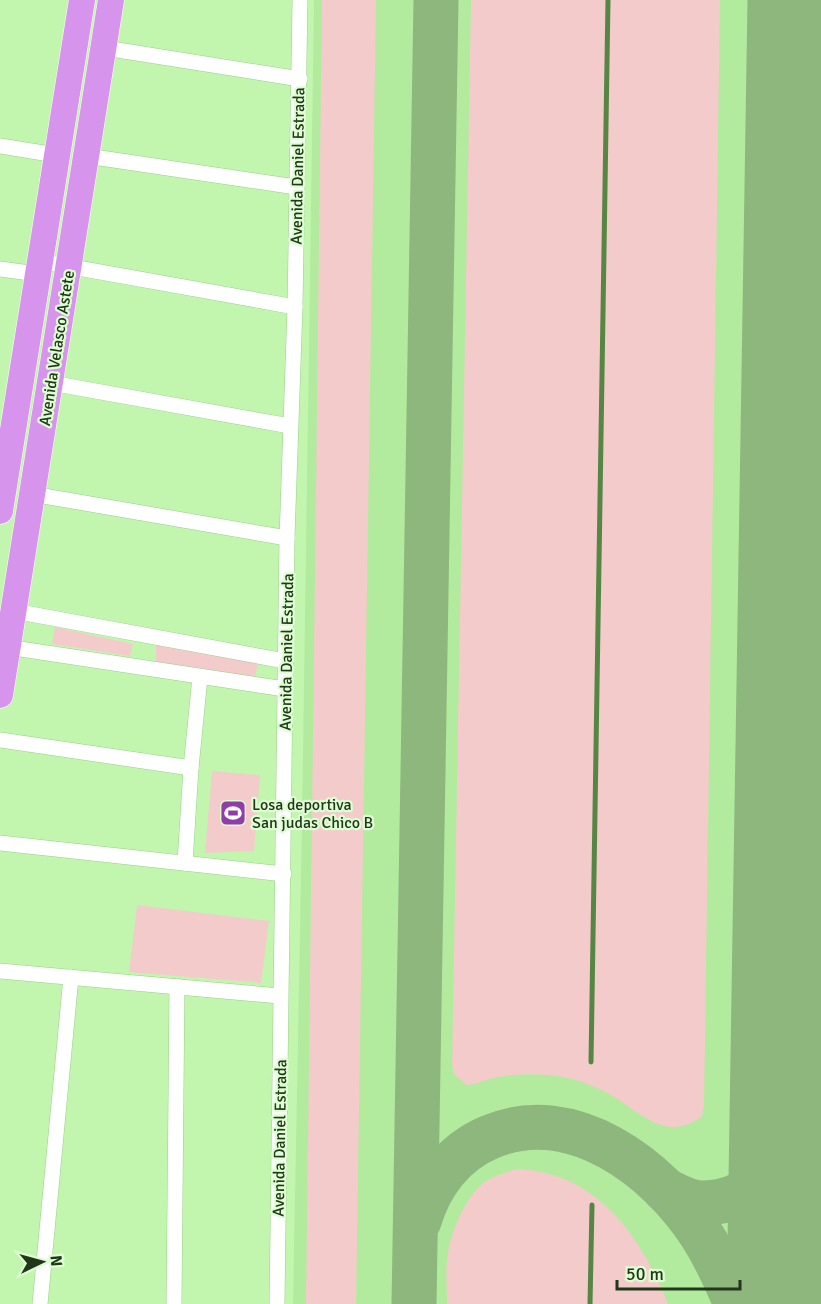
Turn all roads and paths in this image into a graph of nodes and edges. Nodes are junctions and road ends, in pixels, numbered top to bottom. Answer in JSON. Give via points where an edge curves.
{"nodes":[{"id":1,"x":82,"y":0,"type":"edge"},
{"id":2,"x":111,"y":0,"type":"edge"},
{"id":3,"x":300,"y":0,"type":"edge"},
{"id":4,"x":105,"y":48,"type":"junction"},
{"id":5,"x":300,"y":78,"type":"junction"},
{"id":6,"x":0,"y":146,"type":"edge"},
{"id":7,"x":56,"y":155,"type":"junction"},
{"id":8,"x":87,"y":156,"type":"junction"},
{"id":9,"x":296,"y":187,"type":"junction"},
{"id":10,"x":70,"y":267,"type":"junction"},
{"id":11,"x":38,"y":268,"type":"junction"},
{"id":12,"x":0,"y":269,"type":"edge"},
{"id":13,"x":295,"y":307,"type":"junction"},
{"id":14,"x":51,"y":383,"type":"junction"},
{"id":15,"x":9,"y":399,"type":"edge"},
{"id":16,"x":290,"y":426,"type":"junction"},
{"id":17,"x":32,"y":494,"type":"junction"},
{"id":18,"x":0,"y":511,"type":"edge"},
{"id":19,"x":287,"y":538,"type":"junction"},
{"id":20,"x":14,"y":611,"type":"junction"},
{"id":21,"x":4,"y":647,"type":"edge"},
{"id":22,"x":285,"y":661,"type":"junction"},
{"id":23,"x":200,"y":677,"type":"junction"},
{"id":24,"x":285,"y":689,"type":"junction"},
{"id":25,"x":0,"y":695,"type":"edge"},
{"id":26,"x":0,"y":740,"type":"edge"},
{"id":27,"x":191,"y":768,"type":"junction"},
{"id":28,"x":0,"y":843,"type":"edge"},
{"id":29,"x":185,"y":863,"type":"junction"},
{"id":30,"x":284,"y":874,"type":"junction"},
{"id":31,"x":0,"y":971,"type":"edge"},
{"id":32,"x":71,"y":977,"type":"junction"},
{"id":33,"x":177,"y":986,"type":"junction"},
{"id":34,"x":280,"y":996,"type":"junction"},
{"id":35,"x":40,"y":1304,"type":"edge"},
{"id":36,"x":174,"y":1304,"type":"edge"},
{"id":37,"x":277,"y":1304,"type":"edge"}],
"edges":[{"from":1,"to":7,"type":"highway","name":"Avenida Velasco Astete"},
{"from":2,"to":4,"type":"highway","name":"Avenida Velasco Astete"},
{"from":3,"to":5,"type":"street","name":"Avenida Daniel Estrada"},
{"from":4,"to":5,"type":"street"},
{"from":4,"to":8,"type":"highway","name":"Avenida Velasco Astete"},
{"from":5,"to":9,"type":"street","name":"Avenida Daniel Estrada"},
{"from":6,"to":7,"type":"street"},
{"from":7,"to":11,"type":"highway","name":"Avenida Velasco Astete"},
{"from":8,"to":9,"type":"street"},
{"from":8,"to":10,"type":"highway","name":"Avenida Velasco Astete"},
{"from":9,"to":13,"type":"street","name":"Avenida Daniel Estrada"},
{"from":10,"to":11,"type":"street"},
{"from":10,"to":13,"type":"street"},
{"from":10,"to":14,"type":"highway","name":"Avenida Velasco Astete"},
{"from":11,"to":12,"type":"street"},
{"from":11,"to":15,"type":"highway","name":"Avenida Velasco Astete"},
{"from":13,"to":16,"type":"street","name":"Avenida Daniel Estrada"},
{"from":14,"to":16,"type":"street"},
{"from":14,"to":17,"type":"highway","name":"Avenida Velasco Astete"},
{"from":15,"to":18,"type":"highway","name":"Avenida Velasco Astete"},
{"from":16,"to":19,"type":"street","name":"Avenida Daniel Estrada"},
{"from":17,"to":19,"type":"street"},
{"from":17,"to":20,"type":"highway","name":"Avenida Velasco Astete"},
{"from":19,"to":22,"type":"street","name":"Avenida Daniel Estrada"},
{"from":20,"to":21,"type":"highway","name":"Avenida Velasco Astete"},
{"from":20,"to":22,"type":"street"},
{"from":21,"to":23,"type":"street"},
{"from":21,"to":25,"type":"highway","name":"Avenida Velasco Astete"},
{"from":22,"to":24,"type":"street","name":"Avenida Daniel Estrada"},
{"from":23,"to":24,"type":"street"},
{"from":23,"to":27,"type":"street"},
{"from":24,"to":30,"type":"street","name":"Avenida Daniel Estrada"},
{"from":26,"to":27,"type":"street"},
{"from":27,"to":29,"type":"street"},
{"from":28,"to":29,"type":"street"},
{"from":29,"to":30,"type":"street"},
{"from":30,"to":34,"type":"street","name":"Avenida Daniel Estrada"},
{"from":31,"to":32,"type":"street"},
{"from":32,"to":33,"type":"street"},
{"from":32,"to":35,"type":"street"},
{"from":33,"to":34,"type":"street"},
{"from":33,"to":36,"type":"street"},
{"from":34,"to":37,"type":"street","name":"Avenida Daniel Estrada"}]}
